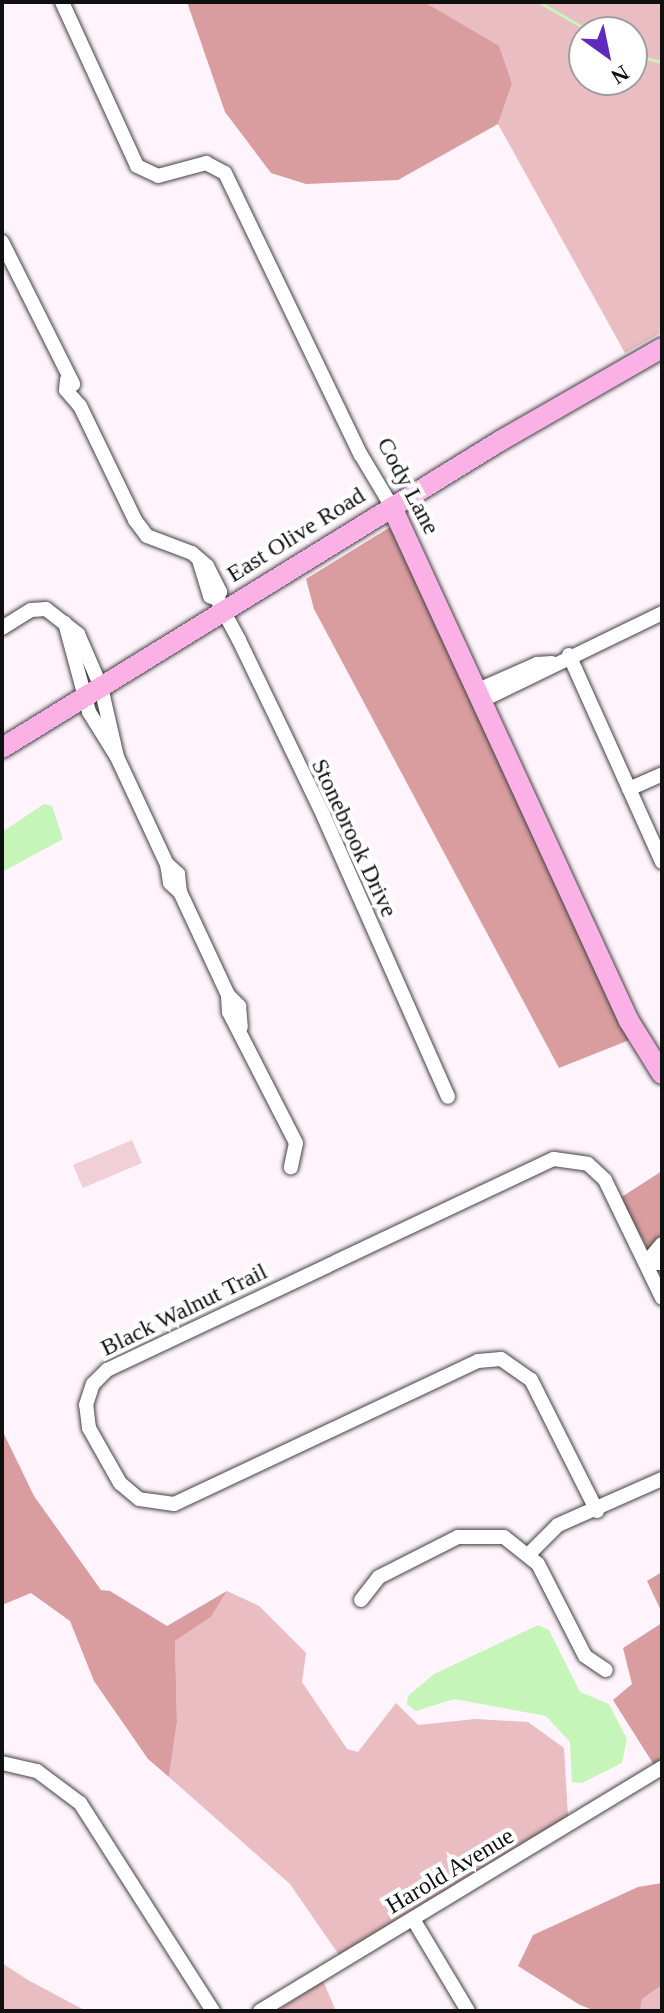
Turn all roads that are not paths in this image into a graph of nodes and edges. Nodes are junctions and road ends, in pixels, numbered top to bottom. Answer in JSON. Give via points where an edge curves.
{"nodes":[{"id":1,"x":62,"y":2,"type":"edge"},
{"id":2,"x":2,"y":242,"type":"edge"},
{"id":3,"x":662,"y":348,"type":"edge"},
{"id":4,"x":392,"y":507,"type":"junction"},
{"id":5,"x":220,"y":605,"type":"junction"},
{"id":6,"x":662,"y":613,"type":"edge"},
{"id":7,"x":2,"y":628,"type":"edge"},
{"id":8,"x":569,"y":655,"type":"junction"},
{"id":9,"x":94,"y":692,"type":"junction"},
{"id":10,"x":478,"y":696,"type":"junction"},
{"id":11,"x":2,"y":748,"type":"edge"},
{"id":12,"x":662,"y":774,"type":"edge"},
{"id":13,"x":629,"y":789,"type":"junction"},
{"id":14,"x":662,"y":862,"type":"edge"},
{"id":15,"x":662,"y":1074,"type":"edge"},
{"id":16,"x":448,"y":1097,"type":"dead end"},
{"id":17,"x":291,"y":1167,"type":"dead end"},
{"id":18,"x":662,"y":1244,"type":"edge"},
{"id":19,"x":646,"y":1263,"type":"junction"},
{"id":20,"x":662,"y":1263,"type":"edge"},
{"id":21,"x":662,"y":1298,"type":"edge"},
{"id":22,"x":662,"y":1479,"type":"edge"},
{"id":23,"x":597,"y":1511,"type":"junction"},
{"id":24,"x":530,"y":1553,"type":"junction"},
{"id":25,"x":361,"y":1600,"type":"dead end"},
{"id":26,"x":606,"y":1670,"type":"dead end"},
{"id":27,"x":2,"y":1763,"type":"edge"},
{"id":28,"x":662,"y":1768,"type":"edge"},
{"id":29,"x":413,"y":1919,"type":"junction"},
{"id":30,"x":213,"y":2011,"type":"edge"},
{"id":31,"x":260,"y":2011,"type":"edge"},
{"id":32,"x":468,"y":2011,"type":"edge"}],
"edges":[{"from":1,"to":4,"type":"street","name":"Cody Lane","via":[[137,166],[158,176],[206,163],[225,173],[361,455]]},
{"from":2,"to":5,"type":"street","name":"Stonebrook Drive","via":[[67,380],[66,390],[80,406],[141,528],[199,560],[210,596]]},
{"from":3,"to":4,"type":"street","name":"East Olive Road"},
{"from":4,"to":5,"type":"street","name":"East Olive Road"},
{"from":4,"to":10,"type":"street","name":"Cody Lane"},
{"from":5,"to":9,"type":"street","name":"East Olive Road"},
{"from":5,"to":16,"type":"street","name":"Stonebrook Drive","via":[[324,817]]},
{"from":6,"to":8,"type":"street"},
{"from":7,"to":9,"type":"street","via":[[39,608],[54,612],[65,623]]},
{"from":8,"to":10,"type":"street","via":[[539,675]]},
{"from":8,"to":13,"type":"street"},
{"from":9,"to":11,"type":"street","name":"East Olive Road"},
{"from":9,"to":17,"type":"street","via":[[96,727],[117,757],[167,864],[167,877],[180,892],[228,995],[229,1012],[296,1143]]},
{"from":10,"to":15,"type":"street","name":"Cody Lane","via":[[629,1021]]},
{"from":12,"to":13,"type":"street"},
{"from":13,"to":14,"type":"street"},
{"from":18,"to":19,"type":"street"},
{"from":19,"to":20,"type":"street"},
{"from":19,"to":21,"type":"street","name":"Black Walnut Trail"},
{"from":19,"to":23,"type":"street","name":"Black Walnut Trail","via":[[597,1171],[577,1159],[554,1159],[107,1370],[93,1384],[86,1405],[89,1428],[120,1483],[139,1499],[174,1504],[478,1361],[501,1359],[531,1380]]},
{"from":22,"to":23,"type":"street"},
{"from":23,"to":24,"type":"street","via":[[558,1525]]},
{"from":24,"to":25,"type":"street","via":[[490,1534],[458,1537],[379,1577]]},
{"from":24,"to":26,"type":"street","via":[[585,1656]]},
{"from":27,"to":30,"type":"street","via":[[37,1771],[80,1803]]},
{"from":28,"to":29,"type":"street","name":"Harold Avenue"},
{"from":29,"to":31,"type":"street","name":"Harold Avenue"},
{"from":29,"to":32,"type":"street"}]}
